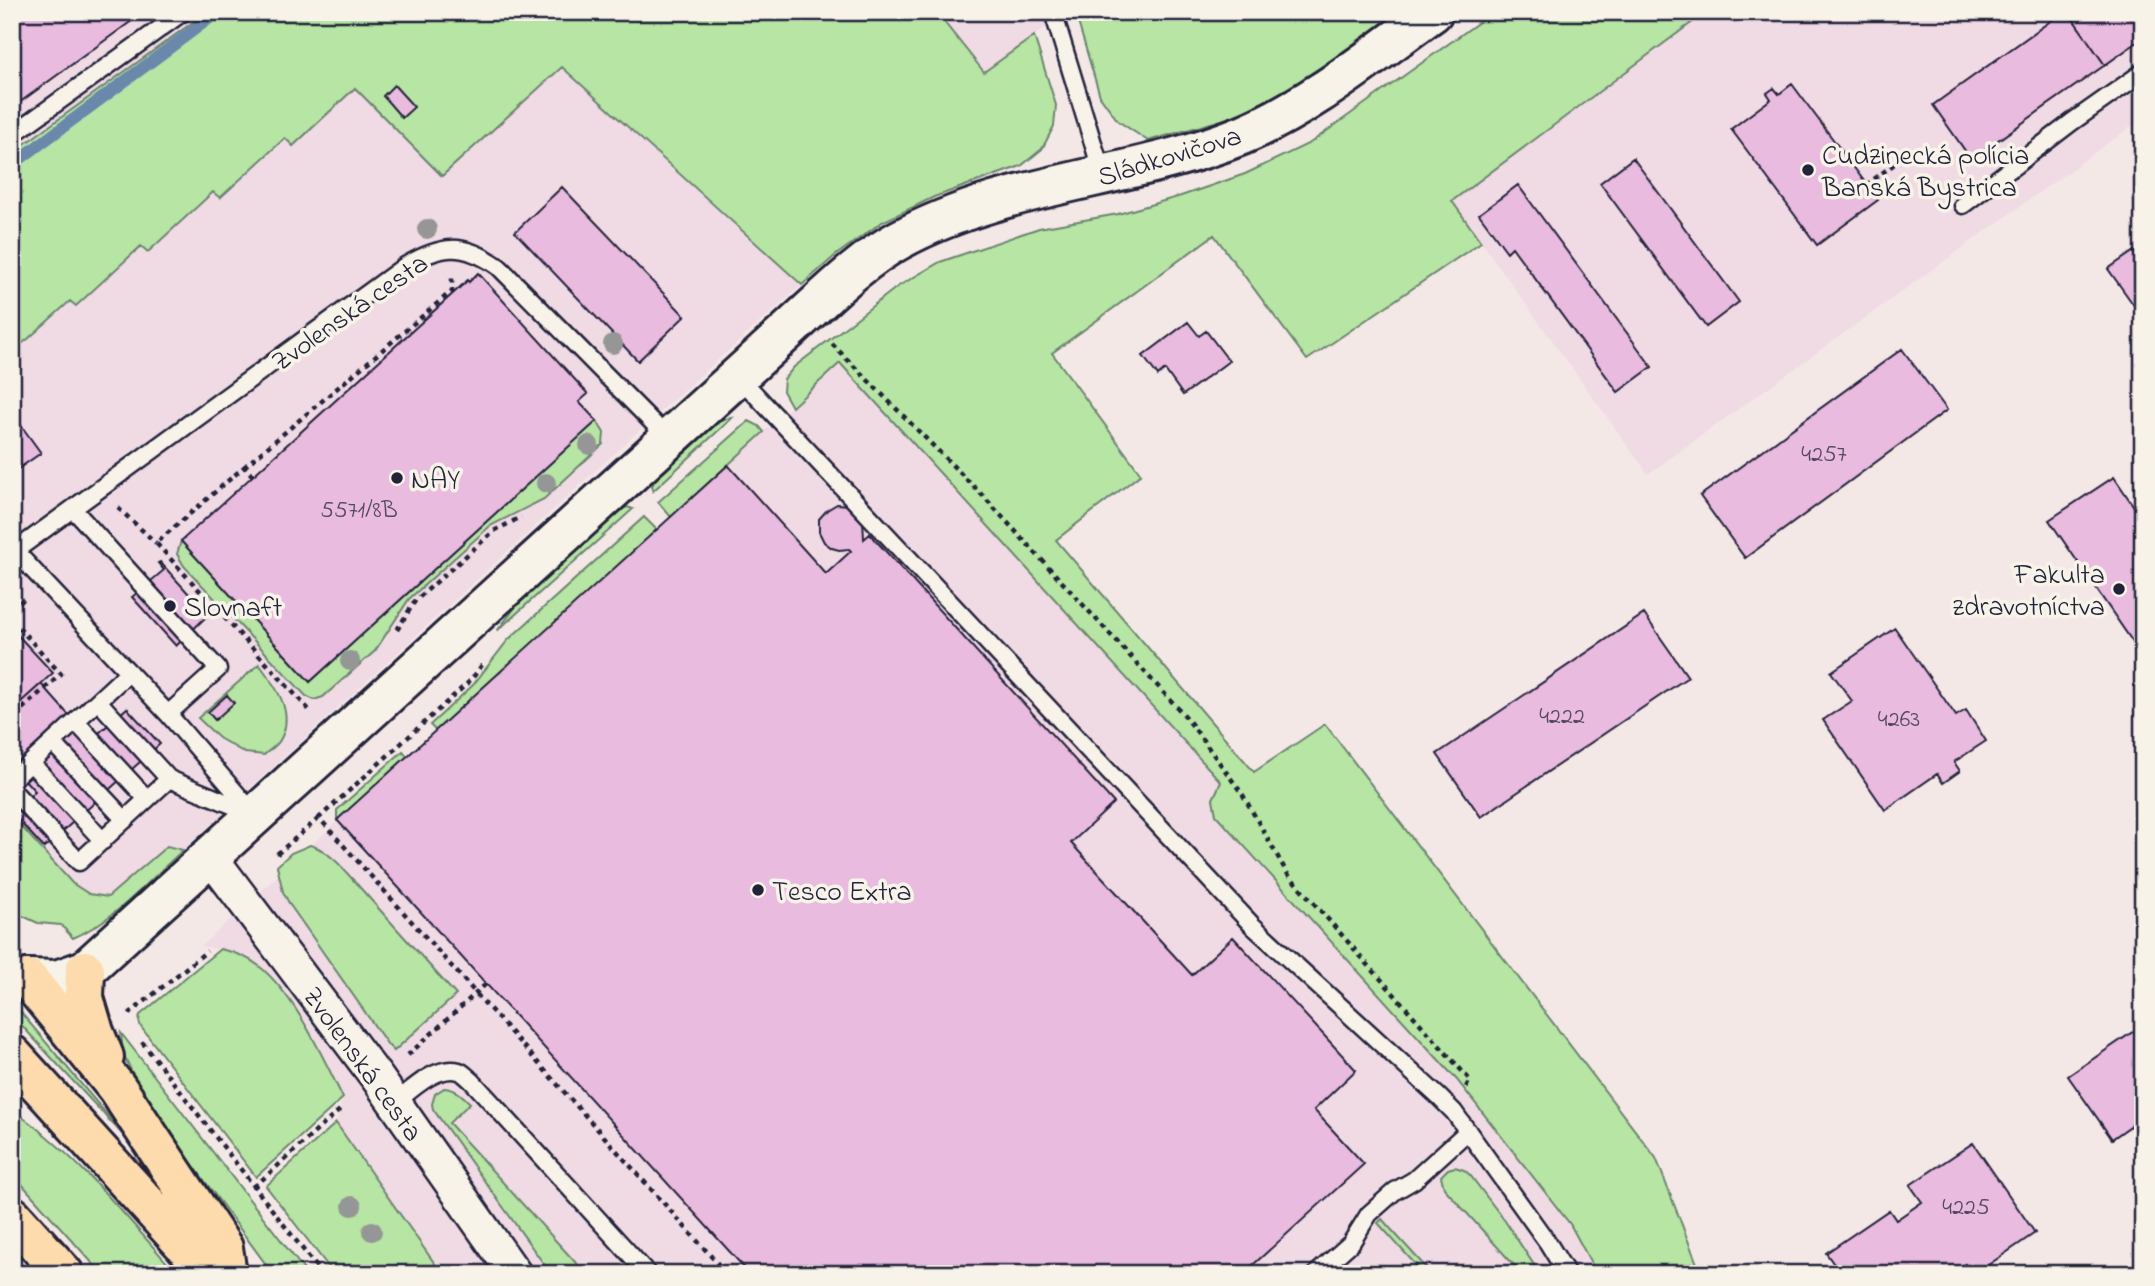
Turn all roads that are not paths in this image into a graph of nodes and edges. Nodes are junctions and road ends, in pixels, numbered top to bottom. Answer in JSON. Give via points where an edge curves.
{"nodes":[{"id":1,"x":183,"y":12,"type":"edge"},
{"id":2,"x":1053,"y":12,"type":"edge"},
{"id":3,"x":1433,"y":12,"type":"edge"},
{"id":4,"x":2143,"y":72,"type":"edge"},
{"id":5,"x":12,"y":135,"type":"edge"},
{"id":6,"x":1102,"y":176,"type":"junction"},
{"id":7,"x":1963,"y":205,"type":"dead end"},
{"id":8,"x":738,"y":376,"type":"junction"},
{"id":9,"x":669,"y":439,"type":"junction"},
{"id":10,"x":73,"y":509,"type":"junction"},
{"id":11,"x":14,"y":552,"type":"edge"},
{"id":12,"x":129,"y":672,"type":"junction"},
{"id":13,"x":98,"y":701,"type":"junction"},
{"id":14,"x":168,"y":714,"type":"junction"},
{"id":15,"x":76,"y":722,"type":"junction"},
{"id":16,"x":53,"y":743,"type":"junction"},
{"id":17,"x":31,"y":763,"type":"junction"},
{"id":18,"x":169,"y":779,"type":"junction"},
{"id":19,"x":12,"y":780,"type":"edge"},
{"id":20,"x":12,"y":790,"type":"edge"},
{"id":21,"x":147,"y":799,"type":"junction"},
{"id":22,"x":255,"y":815,"type":"junction"},
{"id":23,"x":125,"y":820,"type":"junction"},
{"id":24,"x":103,"y":841,"type":"junction"},
{"id":25,"x":210,"y":856,"type":"junction"},
{"id":26,"x":85,"y":970,"type":"junction"},
{"id":27,"x":20,"y":973,"type":"edge"},
{"id":28,"x":12,"y":1055,"type":"edge"},
{"id":29,"x":117,"y":1088,"type":"junction"},
{"id":30,"x":395,"y":1102,"type":"junction"},
{"id":31,"x":1468,"y":1131,"type":"junction"},
{"id":32,"x":12,"y":1216,"type":"edge"},
{"id":33,"x":64,"y":1274,"type":"edge"},
{"id":34,"x":211,"y":1274,"type":"edge"},
{"id":35,"x":227,"y":1274,"type":"edge"},
{"id":36,"x":515,"y":1274,"type":"edge"},
{"id":37,"x":649,"y":1274,"type":"edge"},
{"id":38,"x":1316,"y":1274,"type":"edge"},
{"id":39,"x":1567,"y":1274,"type":"edge"}],
"edges":[{"from":1,"to":5,"type":"lane"},
{"from":2,"to":6,"type":"lane"},
{"from":3,"to":6,"type":"street","name":"Sládkovičova","via":[[1334,83],[1245,134]]},
{"from":4,"to":7,"type":"lane"},
{"from":6,"to":8,"type":"street","name":"Sládkovičova","via":[[999,200],[889,247],[832,290]]},
{"from":8,"to":9,"type":"street"},
{"from":8,"to":31,"type":"lane","via":[[1253,926],[1439,1097]]},
{"from":9,"to":10,"type":"lane","name":"Zvolenská cesta","via":[[499,267],[485,257],[451,247],[405,266]]},
{"from":9,"to":22,"type":"street"},
{"from":10,"to":11,"type":"lane","name":"Zvolenská cesta"},
{"from":10,"to":14,"type":"lane","via":[[218,669]]},
{"from":11,"to":12,"type":"lane"},
{"from":12,"to":13,"type":"lane"},
{"from":12,"to":14,"type":"lane"},
{"from":13,"to":15,"type":"lane"},
{"from":13,"to":18,"type":"lane"},
{"from":14,"to":22,"type":"lane"},
{"from":15,"to":16,"type":"lane"},
{"from":15,"to":21,"type":"lane"},
{"from":16,"to":17,"type":"lane"},
{"from":16,"to":23,"type":"lane"},
{"from":17,"to":19,"type":"lane"},
{"from":17,"to":24,"type":"lane"},
{"from":18,"to":21,"type":"lane"},
{"from":18,"to":22,"type":"lane"},
{"from":20,"to":24,"type":"lane","via":[[79,862]]},
{"from":21,"to":23,"type":"lane"},
{"from":22,"to":25,"type":"street"},
{"from":23,"to":24,"type":"lane"},
{"from":25,"to":26,"type":"street"},
{"from":25,"to":30,"type":"street","name":"Zvolenská cesta"},
{"from":26,"to":27,"type":"street","via":[[57,980]]},
{"from":26,"to":29,"type":"highway","via":[[84,998]]},
{"from":27,"to":29,"type":"highway"},
{"from":28,"to":34,"type":"highway"},
{"from":29,"to":35,"type":"highway","via":[[223,1248]]},
{"from":30,"to":36,"type":"street","name":"Zvolenská cesta"},
{"from":30,"to":37,"type":"lane","via":[[421,1082],[442,1072],[459,1071]]},
{"from":31,"to":38,"type":"lane","via":[[1369,1214],[1350,1243]]},
{"from":31,"to":39,"type":"lane"},
{"from":32,"to":33,"type":"highway"}]}
